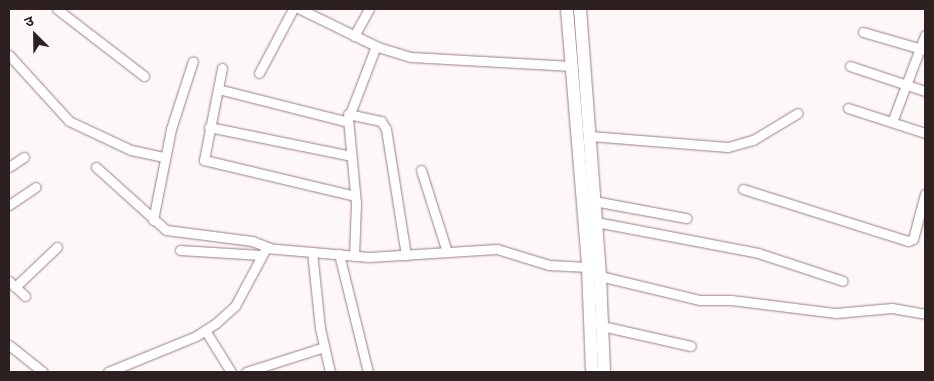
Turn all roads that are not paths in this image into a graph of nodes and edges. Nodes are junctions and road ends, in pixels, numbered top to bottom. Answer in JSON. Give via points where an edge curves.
{"nodes":[{"id":1,"x":57,"y":9,"type":"edge"},
{"id":2,"x":293,"y":9,"type":"edge"},
{"id":3,"x":300,"y":9,"type":"edge"},
{"id":4,"x":369,"y":9,"type":"edge"},
{"id":5,"x":567,"y":9,"type":"edge"},
{"id":6,"x":580,"y":9,"type":"edge"},
{"id":7,"x":863,"y":32,"type":"dead end"},
{"id":8,"x":925,"y":35,"type":"edge"},
{"id":9,"x":354,"y":36,"type":"junction"},
{"id":10,"x":376,"y":46,"type":"junction"},
{"id":11,"x":923,"y":49,"type":"edge"},
{"id":12,"x":9,"y":54,"type":"edge"},
{"id":13,"x":193,"y":61,"type":"dead end"},
{"id":14,"x":572,"y":66,"type":"junction"},
{"id":15,"x":850,"y":66,"type":"dead end"},
{"id":16,"x":222,"y":68,"type":"dead end"},
{"id":17,"x":259,"y":73,"type":"dead end"},
{"id":18,"x":144,"y":76,"type":"dead end"},
{"id":19,"x":907,"y":85,"type":"junction"},
{"id":20,"x":218,"y":89,"type":"junction"},
{"id":21,"x":925,"y":91,"type":"edge"},
{"id":22,"x":848,"y":108,"type":"dead end"},
{"id":23,"x":798,"y":113,"type":"dead end"},
{"id":24,"x":348,"y":118,"type":"junction"},
{"id":25,"x":892,"y":122,"type":"junction"},
{"id":26,"x":209,"y":126,"type":"junction"},
{"id":27,"x":925,"y":133,"type":"edge"},
{"id":28,"x":590,"y":136,"type":"junction"},
{"id":29,"x":351,"y":156,"type":"junction"},
{"id":30,"x":24,"y":157,"type":"dead end"},
{"id":31,"x":165,"y":157,"type":"junction"},
{"id":32,"x":9,"y":167,"type":"edge"},
{"id":33,"x":96,"y":167,"type":"dead end"},
{"id":34,"x":421,"y":170,"type":"dead end"},
{"id":35,"x":36,"y":187,"type":"dead end"},
{"id":36,"x":743,"y":189,"type":"dead end"},
{"id":37,"x":925,"y":194,"type":"edge"},
{"id":38,"x":355,"y":196,"type":"junction"},
{"id":39,"x":594,"y":201,"type":"junction"},
{"id":40,"x":9,"y":205,"type":"edge"},
{"id":41,"x":686,"y":218,"type":"dead end"},
{"id":42,"x":153,"y":220,"type":"junction"},
{"id":43,"x":596,"y":222,"type":"junction"},
{"id":44,"x":57,"y":247,"type":"dead end"},
{"id":45,"x":270,"y":248,"type":"junction"},
{"id":46,"x":180,"y":250,"type":"dead end"},
{"id":47,"x":312,"y":252,"type":"junction"},
{"id":48,"x":447,"y":252,"type":"junction"},
{"id":49,"x":339,"y":254,"type":"junction"},
{"id":50,"x":406,"y":254,"type":"junction"},
{"id":51,"x":261,"y":255,"type":"junction"},
{"id":52,"x":354,"y":256,"type":"junction"},
{"id":53,"x":588,"y":267,"type":"junction"},
{"id":54,"x":600,"y":276,"type":"junction"},
{"id":55,"x":843,"y":281,"type":"dead end"},
{"id":56,"x":12,"y":284,"type":"edge"},
{"id":57,"x":25,"y":296,"type":"dead end"},
{"id":58,"x":925,"y":314,"type":"edge"},
{"id":59,"x":602,"y":326,"type":"junction"},
{"id":60,"x":205,"y":330,"type":"junction"},
{"id":61,"x":9,"y":345,"type":"edge"},
{"id":62,"x":691,"y":346,"type":"dead end"},
{"id":63,"x":324,"y":347,"type":"junction"},
{"id":64,"x":121,"y":370,"type":"edge"},
{"id":65,"x":43,"y":372,"type":"edge"},
{"id":66,"x":108,"y":372,"type":"edge"},
{"id":67,"x":231,"y":372,"type":"edge"},
{"id":68,"x":246,"y":372,"type":"edge"},
{"id":69,"x":330,"y":372,"type":"edge"},
{"id":70,"x":368,"y":372,"type":"edge"},
{"id":71,"x":592,"y":372,"type":"edge"},
{"id":72,"x":604,"y":372,"type":"edge"}],
"edges":[{"from":1,"to":18,"type":"street"},
{"from":2,"to":17,"type":"street"},
{"from":3,"to":9,"type":"street"},
{"from":4,"to":9,"type":"street"},
{"from":5,"to":14,"type":"main road"},
{"from":6,"to":28,"type":"main road"},
{"from":7,"to":11,"type":"street"},
{"from":8,"to":11,"type":"street"},
{"from":9,"to":10,"type":"street"},
{"from":10,"to":14,"type":"street","via":[[411,57]]},
{"from":10,"to":24,"type":"street"},
{"from":11,"to":19,"type":"street"},
{"from":12,"to":31,"type":"street","via":[[69,121],[131,150]]},
{"from":13,"to":31,"type":"street"},
{"from":14,"to":53,"type":"main road"},
{"from":15,"to":19,"type":"street"},
{"from":16,"to":20,"type":"street"},
{"from":19,"to":21,"type":"street"},
{"from":19,"to":25,"type":"street"},
{"from":20,"to":24,"type":"street"},
{"from":20,"to":26,"type":"street"},
{"from":22,"to":25,"type":"street"},
{"from":23,"to":28,"type":"street","via":[[753,140],[728,147]]},
{"from":24,"to":29,"type":"street"},
{"from":24,"to":50,"type":"street","via":[[381,121],[386,129]]},
{"from":25,"to":27,"type":"street"},
{"from":26,"to":29,"type":"street"},
{"from":26,"to":38,"type":"street","via":[[202,158],[206,162]]},
{"from":28,"to":39,"type":"main road"},
{"from":29,"to":38,"type":"street"},
{"from":30,"to":32,"type":"street"},
{"from":31,"to":42,"type":"street"},
{"from":33,"to":42,"type":"street"},
{"from":34,"to":48,"type":"street"},
{"from":35,"to":40,"type":"street"},
{"from":36,"to":37,"type":"street","via":[[912,241]]},
{"from":38,"to":52,"type":"street"},
{"from":39,"to":41,"type":"street"},
{"from":39,"to":43,"type":"main road"},
{"from":42,"to":45,"type":"street","via":[[173,232],[252,241]]},
{"from":43,"to":54,"type":"main road"},
{"from":43,"to":55,"type":"street","via":[[758,253]]},
{"from":44,"to":56,"type":"street"},
{"from":45,"to":47,"type":"street"},
{"from":45,"to":51,"type":"street"},
{"from":46,"to":51,"type":"street"},
{"from":47,"to":49,"type":"street"},
{"from":47,"to":63,"type":"street"},
{"from":48,"to":50,"type":"street"},
{"from":48,"to":53,"type":"street","via":[[497,249],[549,265]]},
{"from":49,"to":52,"type":"street"},
{"from":49,"to":70,"type":"street"},
{"from":50,"to":52,"type":"street"},
{"from":51,"to":60,"type":"street","via":[[236,306]]},
{"from":53,"to":71,"type":"main road"},
{"from":54,"to":58,"type":"street","via":[[700,300],[836,313],[892,308]]},
{"from":54,"to":59,"type":"main road"},
{"from":56,"to":57,"type":"street"},
{"from":59,"to":62,"type":"street"},
{"from":59,"to":72,"type":"main road"},
{"from":60,"to":64,"type":"street"},
{"from":60,"to":67,"type":"street"},
{"from":61,"to":65,"type":"street"},
{"from":63,"to":68,"type":"street"},
{"from":63,"to":69,"type":"street"},
{"from":64,"to":66,"type":"street"}]}
